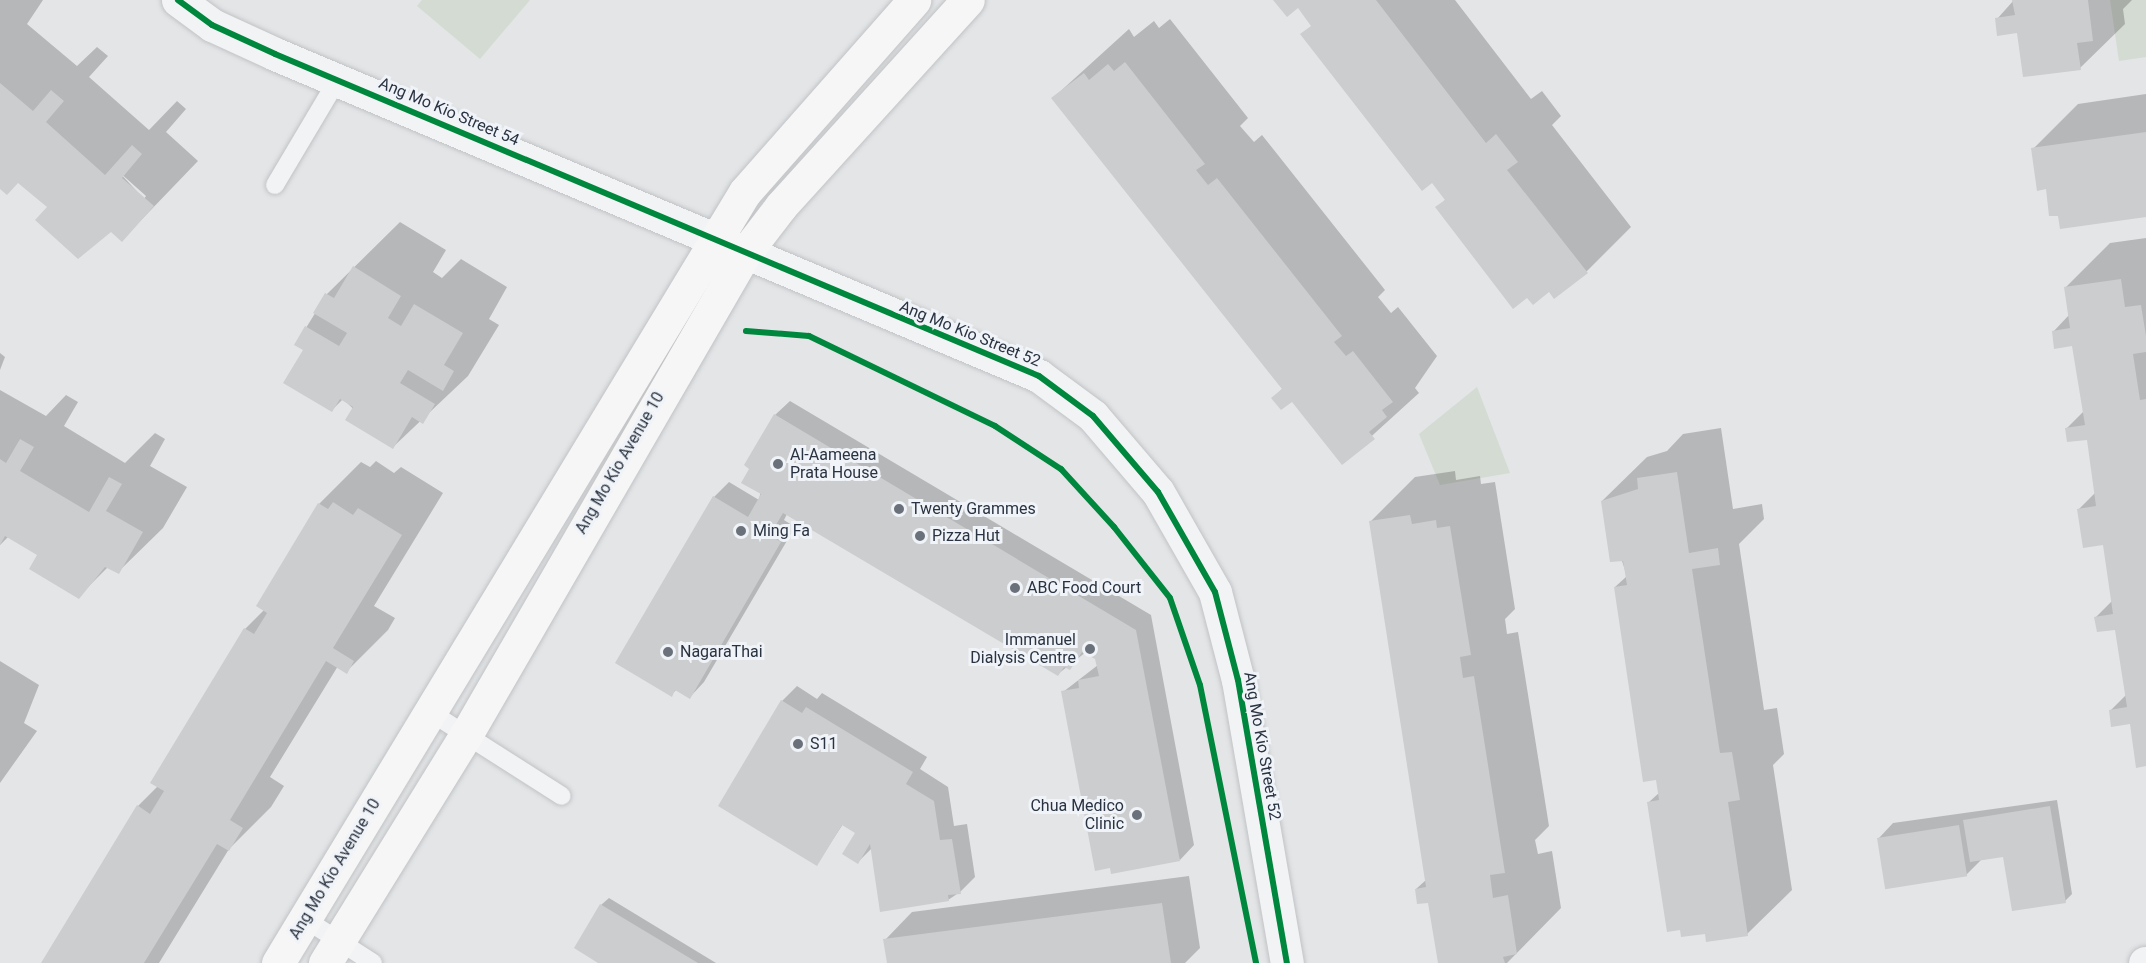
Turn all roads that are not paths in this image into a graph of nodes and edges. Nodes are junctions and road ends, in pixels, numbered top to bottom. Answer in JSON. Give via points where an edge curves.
{"nodes":[{"id":1,"x":178,"y":0,"type":"edge"},
{"id":2,"x":914,"y":0,"type":"edge"},
{"id":3,"x":968,"y":0,"type":"edge"},
{"id":4,"x":338,"y":79,"type":"junction"},
{"id":5,"x":275,"y":185,"type":"dead end"},
{"id":6,"x":714,"y":242,"type":"junction"},
{"id":7,"x":745,"y":254,"type":"junction"},
{"id":8,"x":430,"y":712,"type":"junction"},
{"id":9,"x":466,"y":735,"type":"junction"},
{"id":10,"x":562,"y":796,"type":"dead end"},
{"id":11,"x":305,"y":919,"type":"junction"},
{"id":12,"x":332,"y":952,"type":"edge"},
{"id":13,"x":278,"y":963,"type":"edge"},
{"id":14,"x":373,"y":963,"type":"edge"},
{"id":15,"x":1287,"y":963,"type":"edge"}],
"edges":[{"from":1,"to":4,"type":"street","name":"Ang Mo Kio Street 54","via":[[212,25]]},
{"from":2,"to":6,"type":"main road","name":"Ang Mo Kio Avenue 10","via":[[746,192]]},
{"from":3,"to":7,"type":"main road","name":"Ang Mo Kio Avenue 10","via":[[781,206]]},
{"from":4,"to":5,"type":"lane"},
{"from":4,"to":6,"type":"street","name":"Ang Mo Kio Street 54"},
{"from":6,"to":7,"type":"street","name":"Ang Mo Kio Street 52"},
{"from":6,"to":8,"type":"main road","name":"Ang Mo Kio Avenue 10"},
{"from":7,"to":9,"type":"main road","name":"Ang Mo Kio Avenue 10"},
{"from":7,"to":15,"type":"street","name":"Ang Mo Kio Street 52","via":[[1039,376],[1093,416],[1158,492],[1215,592],[1238,680]]},
{"from":8,"to":9,"type":"lane"},
{"from":8,"to":11,"type":"main road","name":"Ang Mo Kio Avenue 10"},
{"from":9,"to":10,"type":"lane"},
{"from":9,"to":12,"type":"main road","name":"Ang Mo Kio Avenue 10"},
{"from":11,"to":12,"type":"lane"},
{"from":11,"to":13,"type":"main road","name":"Ang Mo Kio Avenue 10"},
{"from":12,"to":14,"type":"lane"}]}
